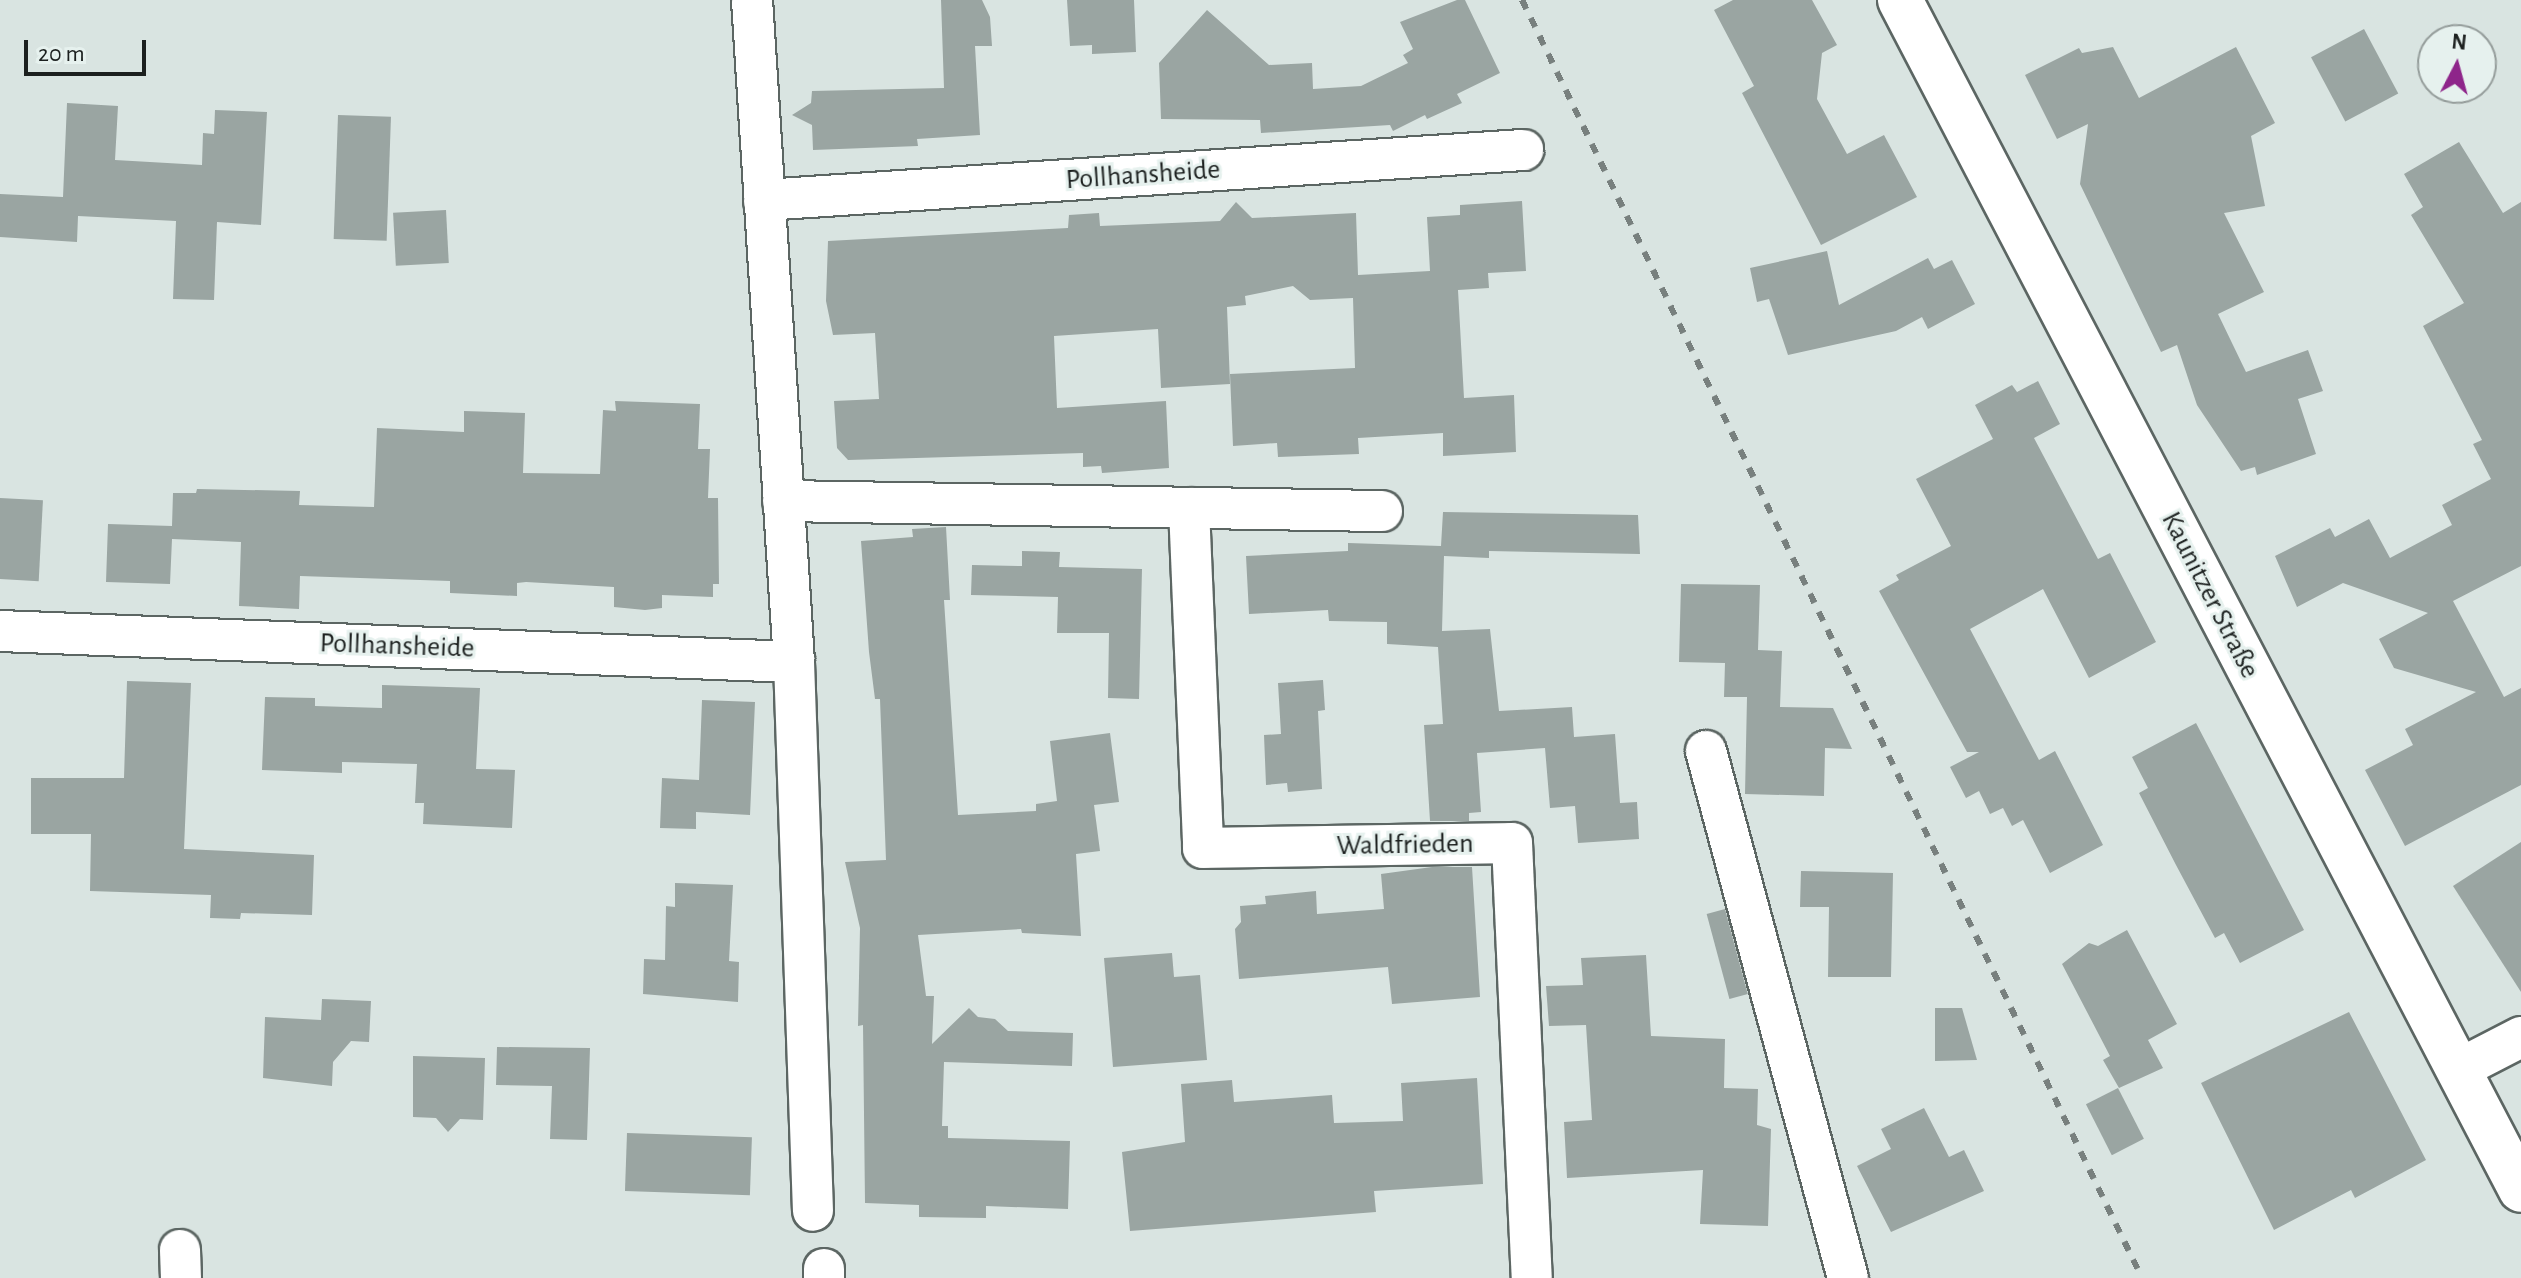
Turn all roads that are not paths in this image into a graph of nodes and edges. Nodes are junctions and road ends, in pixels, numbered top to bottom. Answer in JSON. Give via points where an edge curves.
{"nodes":[{"id":1,"x":752,"y":0,"type":"edge"},
{"id":2,"x":1900,"y":0,"type":"edge"},
{"id":3,"x":1523,"y":150,"type":"dead end"},
{"id":4,"x":764,"y":200,"type":"junction"},
{"id":5,"x":783,"y":501,"type":"junction"},
{"id":6,"x":1189,"y":508,"type":"junction"},
{"id":7,"x":1382,"y":511,"type":"dead end"},
{"id":8,"x":0,"y":631,"type":"edge"},
{"id":9,"x":794,"y":662,"type":"junction"},
{"id":10,"x":1706,"y":751,"type":"dead end"},
{"id":11,"x":2521,"y":1037,"type":"edge"},
{"id":12,"x":2457,"y":1070,"type":"junction"},
{"id":13,"x":2521,"y":1190,"type":"edge"},
{"id":14,"x":813,"y":1211,"type":"dead end"},
{"id":15,"x":1532,"y":1278,"type":"edge"},
{"id":16,"x":1848,"y":1278,"type":"edge"}],
"edges":[{"from":1,"to":4,"type":"street"},
{"from":2,"to":12,"type":"street","name":"Kaunitzer Straße"},
{"from":3,"to":4,"type":"street","name":"Pollhansheide"},
{"from":4,"to":5,"type":"street"},
{"from":5,"to":6,"type":"street"},
{"from":5,"to":9,"type":"street"},
{"from":6,"to":7,"type":"street"},
{"from":6,"to":15,"type":"street","name":"Waldfrieden","via":[[1203,848],[1512,843]]},
{"from":8,"to":9,"type":"street","name":"Pollhansheide"},
{"from":9,"to":14,"type":"street"},
{"from":10,"to":16,"type":"street"},
{"from":11,"to":12,"type":"street"},
{"from":12,"to":13,"type":"street","name":"Kaunitzer Straße"}]}
